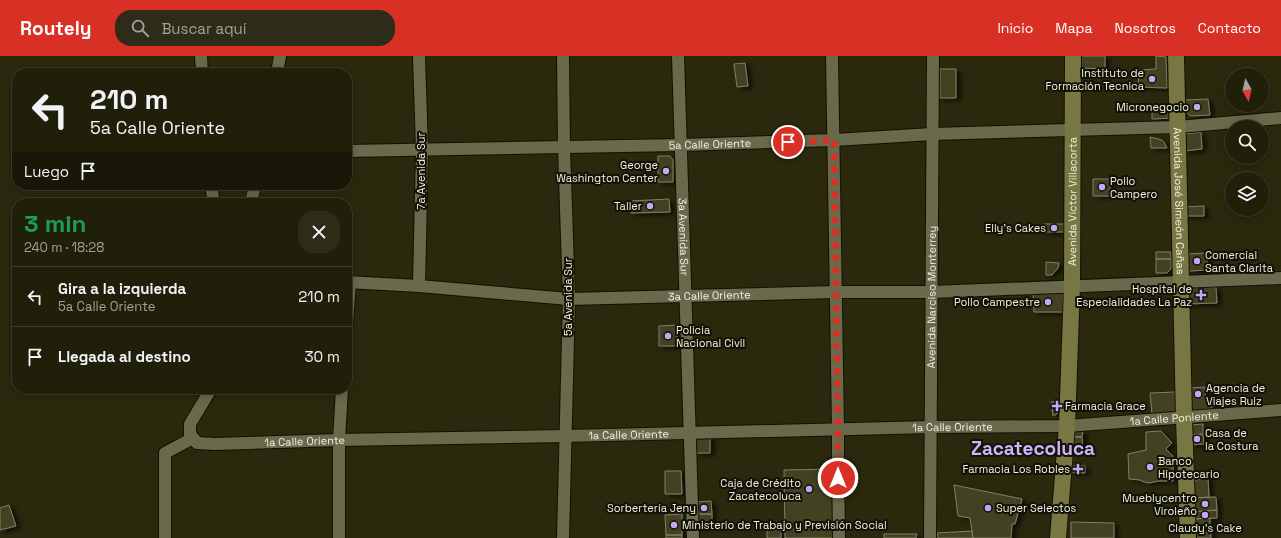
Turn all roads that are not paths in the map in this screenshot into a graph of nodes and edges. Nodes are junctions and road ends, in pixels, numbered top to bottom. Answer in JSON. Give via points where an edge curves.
{"nodes":[{"id":1,"x":201,"y":56,"type":"edge"},
{"id":2,"x":280,"y":56,"type":"edge"},
{"id":3,"x":419,"y":56,"type":"edge"},
{"id":4,"x":563,"y":56,"type":"edge"},
{"id":5,"x":678,"y":56,"type":"edge"},
{"id":6,"x":832,"y":56,"type":"edge"},
{"id":7,"x":933,"y":56,"type":"edge"},
{"id":8,"x":1073,"y":56,"type":"edge"},
{"id":9,"x":1176,"y":56,"type":"edge"},
{"id":10,"x":202,"y":68,"type":"edge"},
{"id":11,"x":278,"y":68,"type":"edge"},
{"id":12,"x":1281,"y":118,"type":"edge"},
{"id":13,"x":1178,"y":127,"type":"junction"},
{"id":14,"x":1072,"y":129,"type":"junction"},
{"id":15,"x":932,"y":134,"type":"junction"},
{"id":16,"x":834,"y":140,"type":"junction"},
{"id":17,"x":680,"y":145,"type":"junction"},
{"id":18,"x":564,"y":147,"type":"junction"},
{"id":19,"x":422,"y":150,"type":"junction"},
{"id":20,"x":352,"y":151,"type":"edge"},
{"id":21,"x":1281,"y":278,"type":"edge"},
{"id":22,"x":352,"y":282,"type":"edge"},
{"id":23,"x":1182,"y":282,"type":"junction"},
{"id":24,"x":419,"y":286,"type":"junction"},
{"id":25,"x":1072,"y":286,"type":"junction"},
{"id":26,"x":836,"y":292,"type":"junction"},
{"id":27,"x":932,"y":292,"type":"junction"},
{"id":28,"x":686,"y":296,"type":"junction"},
{"id":29,"x":569,"y":299,"type":"junction"},
{"id":30,"x":207,"y":394,"type":"edge"},
{"id":31,"x":342,"y":394,"type":"edge"},
{"id":32,"x":1281,"y":410,"type":"edge"},
{"id":33,"x":1184,"y":418,"type":"junction"},
{"id":34,"x":1067,"y":426,"type":"junction"},
{"id":35,"x":931,"y":427,"type":"junction"},
{"id":36,"x":838,"y":429,"type":"junction"},
{"id":37,"x":689,"y":433,"type":"junction"},
{"id":38,"x":566,"y":436,"type":"junction"},
{"id":39,"x":193,"y":438,"type":"junction"},
{"id":40,"x":339,"y":440,"type":"junction"},
{"id":41,"x":165,"y":538,"type":"edge"},
{"id":42,"x":339,"y":538,"type":"edge"},
{"id":43,"x":563,"y":538,"type":"edge"},
{"id":44,"x":693,"y":538,"type":"edge"},
{"id":45,"x":839,"y":538,"type":"edge"},
{"id":46,"x":930,"y":538,"type":"edge"},
{"id":47,"x":1058,"y":538,"type":"edge"},
{"id":48,"x":1188,"y":538,"type":"edge"}],
"edges":[{"from":1,"to":10,"type":"street"},
{"from":2,"to":11,"type":"street"},
{"from":3,"to":19,"type":"street","name":"7a Avenida Sur"},
{"from":4,"to":18,"type":"street","name":"5a Avenida Sur"},
{"from":5,"to":17,"type":"street","name":"3a Avenida Sur"},
{"from":6,"to":16,"type":"street"},
{"from":7,"to":15,"type":"street","name":"Avenida Narciso Monterrey"},
{"from":8,"to":14,"type":"main road","name":"Avenida Víctor Villacorta"},
{"from":9,"to":13,"type":"main road","name":"Avenida José Simeón Cañas"},
{"from":12,"to":13,"type":"street","name":"5a Calle Oriente"},
{"from":13,"to":14,"type":"street","name":"5a Calle Oriente"},
{"from":13,"to":23,"type":"main road","name":"Avenida José Simeón Cañas"},
{"from":14,"to":15,"type":"street","name":"5a Calle Oriente"},
{"from":14,"to":25,"type":"main road","name":"Avenida Víctor Villacorta"},
{"from":15,"to":16,"type":"street","name":"5a Calle Oriente"},
{"from":15,"to":27,"type":"street","name":"Avenida Narciso Monterrey"},
{"from":16,"to":17,"type":"street","name":"5a Calle Oriente"},
{"from":16,"to":26,"type":"street"},
{"from":17,"to":18,"type":"street","name":"5a Calle Oriente"},
{"from":17,"to":28,"type":"street","name":"3a Avenida Sur"},
{"from":18,"to":19,"type":"street","name":"5a Calle Oriente"},
{"from":18,"to":29,"type":"street","name":"5a Avenida Sur"},
{"from":19,"to":20,"type":"street","name":"5a Calle Oriente"},
{"from":19,"to":24,"type":"street","name":"7a Avenida Sur"},
{"from":21,"to":23,"type":"street","name":"3a Calle Oriente"},
{"from":22,"to":24,"type":"street","name":"3a Calle Oriente"},
{"from":23,"to":25,"type":"street","name":"3a Calle Oriente"},
{"from":23,"to":33,"type":"main road","name":"Avenida José Simeón Cañas"},
{"from":24,"to":29,"type":"street","name":"3a Calle Oriente"},
{"from":25,"to":27,"type":"street","name":"3a Calle Oriente"},
{"from":25,"to":34,"type":"main road","name":"Avenida Víctor Villacorta"},
{"from":26,"to":27,"type":"street","name":"3a Calle Oriente"},
{"from":26,"to":28,"type":"street","name":"3a Calle Oriente"},
{"from":26,"to":36,"type":"street"},
{"from":27,"to":35,"type":"street","name":"Avenida Narciso Monterrey"},
{"from":28,"to":29,"type":"street","name":"3a Calle Oriente"},
{"from":28,"to":37,"type":"street","name":"3a Avenida Sur"},
{"from":29,"to":38,"type":"street","name":"5a Avenida Sur"},
{"from":30,"to":39,"type":"street","via":[[190,424],[190,434]]},
{"from":31,"to":40,"type":"street"},
{"from":32,"to":33,"type":"street","name":"1a Calle Poniente"},
{"from":33,"to":34,"type":"street","name":"1a Calle Poniente"},
{"from":33,"to":48,"type":"main road","name":"Avenida José Simeón Cañas"},
{"from":34,"to":35,"type":"street","name":"1a Calle Oriente"},
{"from":34,"to":47,"type":"main road","name":"Avenida Víctor Villacorta"},
{"from":35,"to":36,"type":"street","name":"1a Calle Oriente"},
{"from":35,"to":46,"type":"street","name":"Avenida Narciso Monterrey"},
{"from":36,"to":37,"type":"street","name":"1a Calle Oriente"},
{"from":36,"to":45,"type":"street"},
{"from":37,"to":38,"type":"street","name":"1a Calle Oriente"},
{"from":37,"to":44,"type":"street","name":"3a Avenida Sur"},
{"from":38,"to":40,"type":"street","name":"1a Calle Oriente"},
{"from":38,"to":43,"type":"street","name":"5a Avenida Sur"},
{"from":39,"to":40,"type":"street","name":"1a Calle Oriente","via":[[197,443],[215,444]]},
{"from":39,"to":41,"type":"street","via":[[165,453]]},
{"from":40,"to":42,"type":"street"}]}
